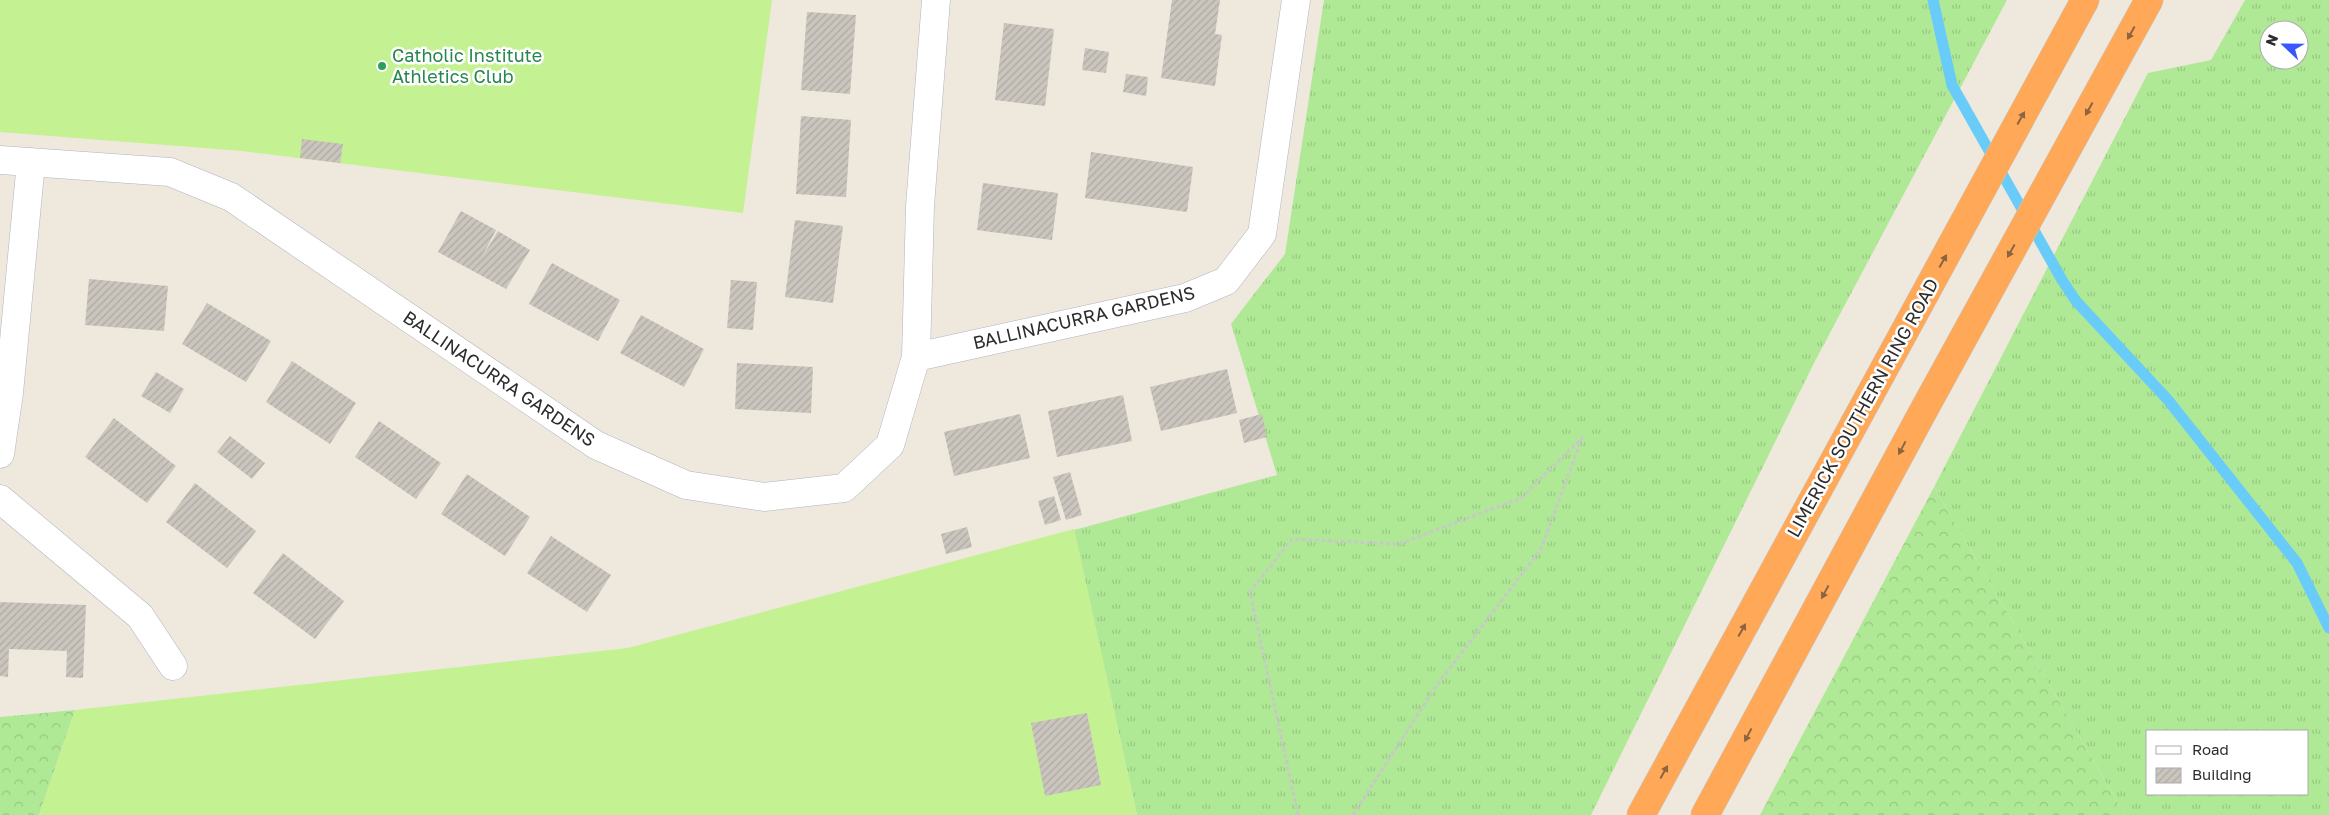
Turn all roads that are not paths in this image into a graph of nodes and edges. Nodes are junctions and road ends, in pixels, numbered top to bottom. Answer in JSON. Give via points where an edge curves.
{"nodes":[{"id":1,"x":936,"y":0,"type":"edge"},
{"id":2,"x":1296,"y":0,"type":"edge"},
{"id":3,"x":2085,"y":0,"type":"edge"},
{"id":4,"x":2149,"y":0,"type":"edge"},
{"id":5,"x":0,"y":160,"type":"edge"},
{"id":6,"x":31,"y":162,"type":"junction"},
{"id":7,"x":916,"y":357,"type":"junction"},
{"id":8,"x":0,"y":454,"type":"edge"},
{"id":9,"x":0,"y":499,"type":"edge"},
{"id":10,"x":173,"y":666,"type":"dead end"},
{"id":11,"x":1640,"y":815,"type":"edge"},
{"id":12,"x":1705,"y":815,"type":"edge"}],
"edges":[{"from":1,"to":7,"type":"street","name":"BALLINACURRA GARDENS","via":[[920,206]]},
{"from":2,"to":7,"type":"street","name":"BALLINACURRA GARDENS","via":[[1262,234],[1226,281],[1184,298]]},
{"from":11,"to":3,"type":"highway","name":"LIMERICK SOUTHERN RING ROAD","one_way":true},
{"from":4,"to":12,"type":"highway","one_way":true},
{"from":5,"to":6,"type":"street","name":"BALLINACURRA GARDENS"},
{"from":6,"to":7,"type":"street","name":"BALLINACURRA GARDENS","via":[[170,172],[231,197],[596,445],[686,485],[764,497],[844,488],[890,445]]},
{"from":6,"to":8,"type":"street","via":[[9,393]]},
{"from":9,"to":10,"type":"street","via":[[140,616]]}]}
